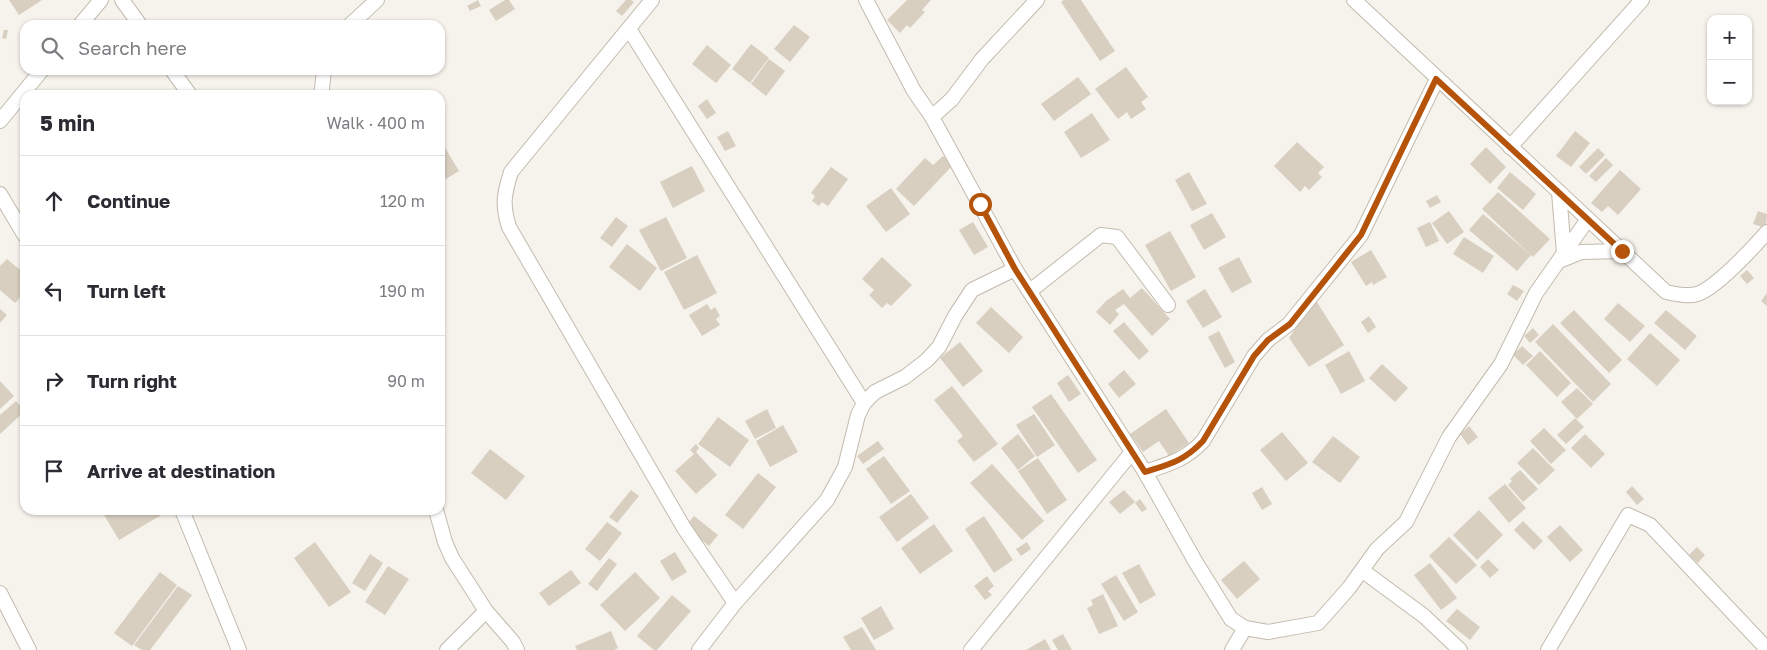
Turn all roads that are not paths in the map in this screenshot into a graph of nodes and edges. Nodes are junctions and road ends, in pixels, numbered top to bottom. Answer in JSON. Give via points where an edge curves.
{"nodes":[{"id":1,"x":101,"y":0,"type":"edge"},
{"id":2,"x":122,"y":0,"type":"edge"},
{"id":3,"x":378,"y":0,"type":"edge"},
{"id":4,"x":652,"y":0,"type":"edge"},
{"id":5,"x":866,"y":0,"type":"edge"},
{"id":6,"x":1037,"y":0,"type":"edge"},
{"id":7,"x":1354,"y":0,"type":"edge"},
{"id":8,"x":1642,"y":0,"type":"edge"},
{"id":9,"x":84,"y":20,"type":"edge"},
{"id":10,"x":136,"y":20,"type":"edge"},
{"id":11,"x":356,"y":20,"type":"edge"},
{"id":12,"x":629,"y":29,"type":"junction"},
{"id":13,"x":38,"y":75,"type":"edge"},
{"id":14,"x":176,"y":75,"type":"edge"},
{"id":15,"x":323,"y":75,"type":"edge"},
{"id":16,"x":1436,"y":79,"type":"junction"},
{"id":17,"x":26,"y":90,"type":"edge"},
{"id":18,"x":186,"y":90,"type":"edge"},
{"id":19,"x":322,"y":90,"type":"edge"},
{"id":20,"x":20,"y":97,"type":"edge"},
{"id":21,"x":932,"y":117,"type":"junction"},
{"id":22,"x":0,"y":121,"type":"edge"},
{"id":23,"x":1510,"y":147,"type":"junction"},
{"id":24,"x":1559,"y":192,"type":"junction"},
{"id":25,"x":0,"y":194,"type":"edge"},
{"id":26,"x":1588,"y":219,"type":"junction"},
{"id":27,"x":20,"y":228,"type":"edge"},
{"id":28,"x":1767,"y":232,"type":"edge"},
{"id":29,"x":1622,"y":251,"type":"junction"},
{"id":30,"x":1561,"y":257,"type":"junction"},
{"id":31,"x":1015,"y":269,"type":"junction"},
{"id":32,"x":1030,"y":291,"type":"junction"},
{"id":33,"x":1168,"y":305,"type":"dead end"},
{"id":34,"x":864,"y":403,"type":"junction"},
{"id":35,"x":1132,"y":452,"type":"junction"},
{"id":36,"x":1145,"y":472,"type":"junction"},
{"id":37,"x":184,"y":515,"type":"edge"},
{"id":38,"x":437,"y":515,"type":"edge"},
{"id":39,"x":1363,"y":571,"type":"junction"},
{"id":40,"x":0,"y":593,"type":"edge"},
{"id":41,"x":735,"y":603,"type":"junction"},
{"id":42,"x":486,"y":611,"type":"junction"},
{"id":43,"x":1245,"y":628,"type":"junction"},
{"id":44,"x":1767,"y":649,"type":"edge"},
{"id":45,"x":30,"y":650,"type":"edge"},
{"id":46,"x":239,"y":650,"type":"edge"},
{"id":47,"x":447,"y":650,"type":"edge"},
{"id":48,"x":517,"y":650,"type":"edge"},
{"id":49,"x":699,"y":650,"type":"edge"},
{"id":50,"x":971,"y":650,"type":"edge"},
{"id":51,"x":1232,"y":650,"type":"edge"},
{"id":52,"x":1460,"y":650,"type":"edge"},
{"id":53,"x":1548,"y":650,"type":"edge"}],
"edges":[{"from":1,"to":9,"type":"street"},
{"from":2,"to":10,"type":"street"},
{"from":3,"to":11,"type":"street"},
{"from":4,"to":12,"type":"street"},
{"from":5,"to":21,"type":"street","via":[[914,91]]},
{"from":6,"to":21,"type":"street","via":[[982,58],[952,100]]},
{"from":7,"to":16,"type":"street"},
{"from":8,"to":23,"type":"street"},
{"from":12,"to":34,"type":"street"},
{"from":12,"to":41,"type":"street","via":[[511,172],[504,194],[504,212],[509,227],[679,519]]},
{"from":13,"to":17,"type":"street"},
{"from":14,"to":18,"type":"street"},
{"from":15,"to":19,"type":"street"},
{"from":16,"to":23,"type":"street"},
{"from":16,"to":36,"type":"street","via":[[1361,235],[1290,324],[1268,340],[1254,356],[1203,441],[1178,461]]},
{"from":20,"to":22,"type":"street"},
{"from":21,"to":31,"type":"street"},
{"from":23,"to":24,"type":"street"},
{"from":24,"to":26,"type":"street"},
{"from":24,"to":30,"type":"street"},
{"from":25,"to":27,"type":"street"},
{"from":26,"to":29,"type":"street"},
{"from":26,"to":30,"type":"street"},
{"from":28,"to":29,"type":"street","via":[[1713,286],[1697,294],[1683,296],[1666,292]]},
{"from":29,"to":30,"type":"street","via":[[1581,252]]},
{"from":30,"to":39,"type":"street","via":[[1536,293],[1501,364],[1449,437],[1406,522],[1377,549]]},
{"from":31,"to":32,"type":"street"},
{"from":31,"to":34,"type":"street","via":[[972,290],[939,347],[927,360],[905,377],[875,392]]},
{"from":32,"to":33,"type":"street","via":[[1101,235],[1110,235],[1116,237]]},
{"from":32,"to":35,"type":"street"},
{"from":34,"to":41,"type":"street","via":[[845,467],[827,500]]},
{"from":35,"to":36,"type":"street"},
{"from":35,"to":50,"type":"street"},
{"from":36,"to":43,"type":"street","via":[[1232,619]]},
{"from":37,"to":46,"type":"street"},
{"from":38,"to":42,"type":"street","via":[[452,558]]},
{"from":39,"to":43,"type":"street","via":[[1318,623],[1268,632]]},
{"from":39,"to":52,"type":"street","via":[[1424,616]]},
{"from":40,"to":45,"type":"street"},
{"from":41,"to":49,"type":"street"},
{"from":42,"to":47,"type":"street"},
{"from":42,"to":48,"type":"street"},
{"from":43,"to":51,"type":"street"},
{"from":44,"to":53,"type":"street","via":[[1650,525],[1628,515]]}]}
